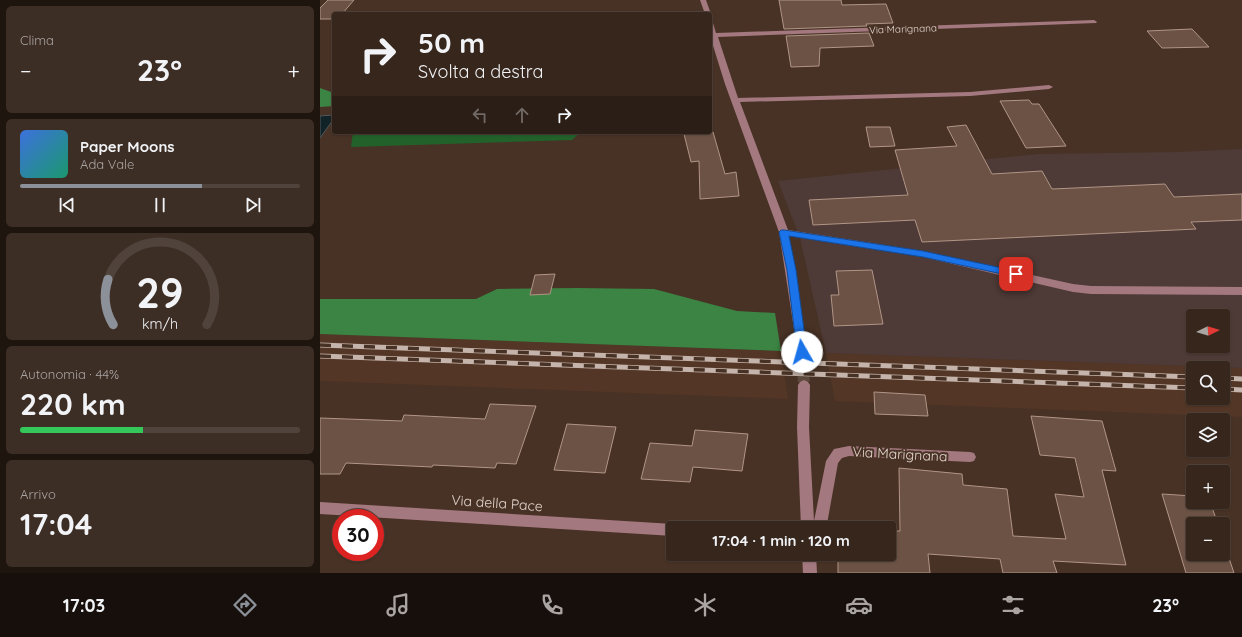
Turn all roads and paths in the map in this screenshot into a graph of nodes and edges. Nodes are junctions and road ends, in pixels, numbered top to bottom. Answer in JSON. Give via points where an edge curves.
{"nodes":[{"id":1,"x":703,"y":0,"type":"edge"},
{"id":2,"x":707,"y":12,"type":"edge"},
{"id":3,"x":1094,"y":22,"type":"dead end"},
{"id":4,"x":712,"y":31,"type":"edge"},
{"id":5,"x":713,"y":35,"type":"junction"},
{"id":6,"x":1048,"y":87,"type":"dead end"},
{"id":7,"x":735,"y":100,"type":"junction"},
{"id":8,"x":784,"y":232,"type":"junction"},
{"id":9,"x":1242,"y":291,"type":"edge"},
{"id":10,"x":802,"y":352,"type":"tunnel mouth"},
{"id":11,"x":804,"y":385,"type":"tunnel mouth"},
{"id":12,"x":970,"y":457,"type":"dead end"},
{"id":13,"x":320,"y":508,"type":"edge"},
{"id":14,"x":808,"y":521,"type":"edge"},
{"id":15,"x":821,"y":521,"type":"edge"},
{"id":16,"x":666,"y":530,"type":"edge"},
{"id":17,"x":809,"y":561,"type":"edge"},
{"id":18,"x":810,"y":573,"type":"edge"}],
"edges":[{"from":1,"to":2,"type":"street"},
{"from":3,"to":5,"type":"street","name":"Via Marignana"},
{"from":4,"to":5,"type":"street"},
{"from":5,"to":7,"type":"street"},
{"from":6,"to":7,"type":"street","via":[[970,94]]},
{"from":7,"to":8,"type":"street"},
{"from":8,"to":9,"type":"street","via":[[923,254],[1073,288]]},
{"from":8,"to":10,"type":"street"},
{"from":11,"to":14,"type":"street","via":[[802,427]]},
{"from":12,"to":15,"type":"street","name":"Via Marignana","via":[[849,451],[838,453],[832,461]]},
{"from":13,"to":16,"type":"street","name":"Via della Pace"},
{"from":17,"to":18,"type":"street"}]}
